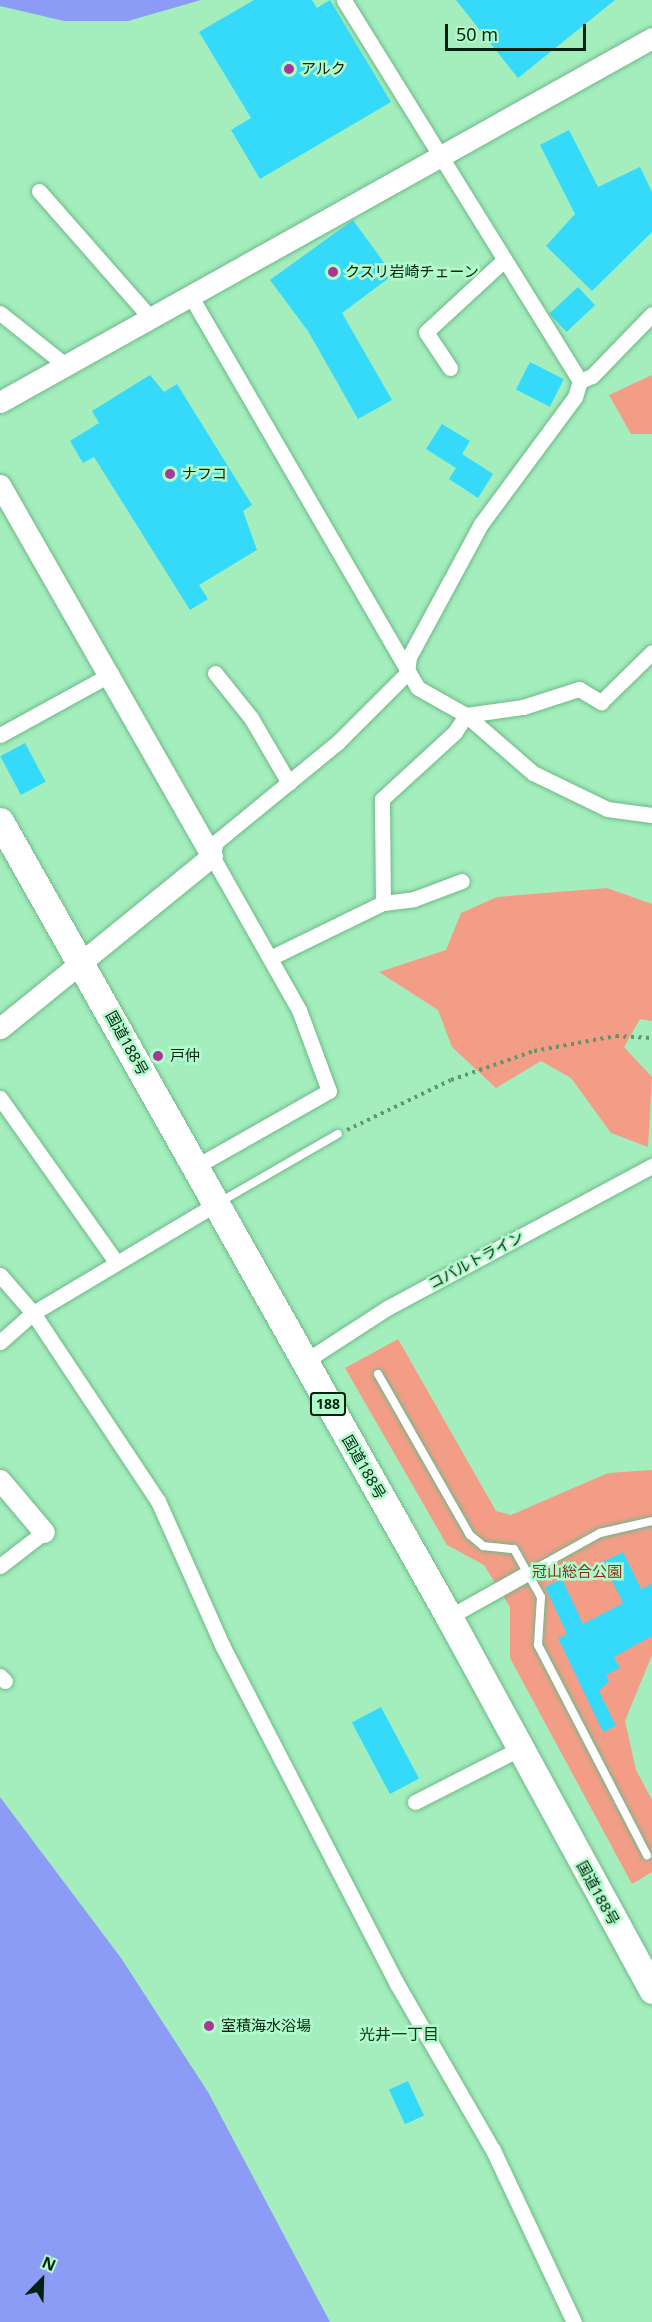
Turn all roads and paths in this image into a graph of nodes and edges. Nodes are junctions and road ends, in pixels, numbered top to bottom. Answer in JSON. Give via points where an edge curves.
{"nodes":[{"id":1,"x":344,"y":0,"type":"edge"},
{"id":2,"x":652,"y":38,"type":"edge"},
{"id":3,"x":440,"y":157,"type":"junction"},
{"id":4,"x":39,"y":191,"type":"dead end"},
{"id":5,"x":504,"y":260,"type":"junction"},
{"id":6,"x":190,"y":295,"type":"junction"},
{"id":7,"x":0,"y":313,"type":"edge"},
{"id":8,"x":652,"y":314,"type":"edge"},
{"id":9,"x":149,"y":316,"type":"junction"},
{"id":10,"x":64,"y":364,"type":"junction"},
{"id":11,"x":450,"y":368,"type":"dead end"},
{"id":12,"x":580,"y":381,"type":"junction"},
{"id":13,"x":0,"y":402,"type":"edge"},
{"id":14,"x":0,"y":485,"type":"edge"},
{"id":15,"x":652,"y":652,"type":"edge"},
{"id":16,"x":215,"y":673,"type":"dead end"},
{"id":17,"x":407,"y":673,"type":"junction"},
{"id":18,"x":111,"y":674,"type":"junction"},
{"id":19,"x":466,"y":715,"type":"junction"},
{"id":20,"x":0,"y":735,"type":"edge"},
{"id":21,"x":289,"y":783,"type":"junction"},
{"id":22,"x":652,"y":815,"type":"edge"},
{"id":23,"x":0,"y":821,"type":"edge"},
{"id":24,"x":212,"y":856,"type":"junction"},
{"id":25,"x":462,"y":881,"type":"dead end"},
{"id":26,"x":383,"y":903,"type":"junction"},
{"id":27,"x":270,"y":958,"type":"junction"},
{"id":28,"x":82,"y":963,"type":"junction"},
{"id":29,"x":0,"y":1028,"type":"edge"},
{"id":30,"x":652,"y":1038,"type":"edge"},
{"id":31,"x":0,"y":1098,"type":"edge"},
{"id":32,"x":338,"y":1134,"type":"joint"},
{"id":33,"x":652,"y":1166,"type":"edge"},
{"id":34,"x":195,"y":1167,"type":"junction"},
{"id":35,"x":216,"y":1204,"type":"junction"},
{"id":36,"x":116,"y":1262,"type":"junction"},
{"id":37,"x":0,"y":1275,"type":"edge"},
{"id":38,"x":33,"y":1313,"type":"junction"},
{"id":39,"x":0,"y":1342,"type":"edge"},
{"id":40,"x":304,"y":1362,"type":"junction"},
{"id":41,"x":378,"y":1374,"type":"dead end"},
{"id":42,"x":0,"y":1480,"type":"edge"},
{"id":43,"x":652,"y":1521,"type":"edge"},
{"id":44,"x":44,"y":1532,"type":"joint"},
{"id":45,"x":0,"y":1566,"type":"edge"},
{"id":46,"x":526,"y":1574,"type":"junction"},
{"id":47,"x":449,"y":1617,"type":"junction"},
{"id":48,"x":519,"y":1749,"type":"junction"},
{"id":49,"x":415,"y":1802,"type":"dead end"},
{"id":50,"x":647,"y":1855,"type":"dead end"},
{"id":51,"x":652,"y":1990,"type":"edge"},
{"id":52,"x":574,"y":2322,"type":"edge"}],
"edges":[{"from":1,"to":3,"type":"street"},
{"from":2,"to":3,"type":"street"},
{"from":3,"to":5,"type":"street"},
{"from":3,"to":6,"type":"street"},
{"from":4,"to":9,"type":"street"},
{"from":5,"to":11,"type":"street","via":[[426,332]]},
{"from":5,"to":12,"type":"street"},
{"from":6,"to":9,"type":"street"},
{"from":6,"to":17,"type":"street"},
{"from":7,"to":10,"type":"street"},
{"from":8,"to":12,"type":"street","via":[[592,376]]},
{"from":9,"to":10,"type":"street"},
{"from":10,"to":13,"type":"street"},
{"from":12,"to":17,"type":"street","via":[[575,397],[481,524],[410,657]]},
{"from":14,"to":18,"type":"street"},
{"from":15,"to":19,"type":"street","via":[[601,702],[579,689],[523,707]]},
{"from":16,"to":21,"type":"street","via":[[251,718]]},
{"from":17,"to":19,"type":"street","via":[[418,688]]},
{"from":17,"to":21,"type":"street"},
{"from":18,"to":20,"type":"street"},
{"from":18,"to":24,"type":"street"},
{"from":19,"to":22,"type":"street","via":[[533,773],[608,809]]},
{"from":19,"to":26,"type":"street","via":[[455,732],[382,799]]},
{"from":21,"to":24,"type":"street","via":[[216,842]]},
{"from":23,"to":28,"type":"highway","name":"国道188号","number":"188"},
{"from":24,"to":27,"type":"street"},
{"from":24,"to":28,"type":"street"},
{"from":25,"to":26,"type":"street","via":[[414,899]]},
{"from":26,"to":27,"type":"street"},
{"from":27,"to":34,"type":"street","via":[[299,1010],[329,1091]]},
{"from":28,"to":29,"type":"street"},
{"from":28,"to":34,"type":"highway","name":"国道188号","number":"188"},
{"from":30,"to":32,"type":"path","via":[[616,1036],[534,1051],[451,1080]]},
{"from":31,"to":36,"type":"street"},
{"from":32,"to":35,"type":"lane"},
{"from":33,"to":40,"type":"street","name":"コバルトライン","via":[[387,1308]]},
{"from":34,"to":35,"type":"highway","name":"国道188号","number":"188"},
{"from":35,"to":36,"type":"street"},
{"from":35,"to":40,"type":"highway","name":"国道188号","number":"188"},
{"from":36,"to":38,"type":"street"},
{"from":37,"to":38,"type":"street"},
{"from":38,"to":39,"type":"street"},
{"from":38,"to":52,"type":"street","via":[[158,1501],[222,1645],[397,1984],[493,2150]]},
{"from":40,"to":47,"type":"highway","name":"国道188号","number":"188"},
{"from":41,"to":46,"type":"lane","via":[[470,1535],[483,1546],[514,1549]]},
{"from":42,"to":44,"type":"street"},
{"from":43,"to":46,"type":"lane","via":[[600,1533]]},
{"from":44,"to":45,"type":"street"},
{"from":46,"to":47,"type":"street"},
{"from":46,"to":50,"type":"lane","via":[[541,1597],[538,1645]]},
{"from":47,"to":48,"type":"highway","name":"国道188号","number":"188"},
{"from":48,"to":49,"type":"street"},
{"from":48,"to":51,"type":"highway","name":"国道188号","number":"188"}]}
